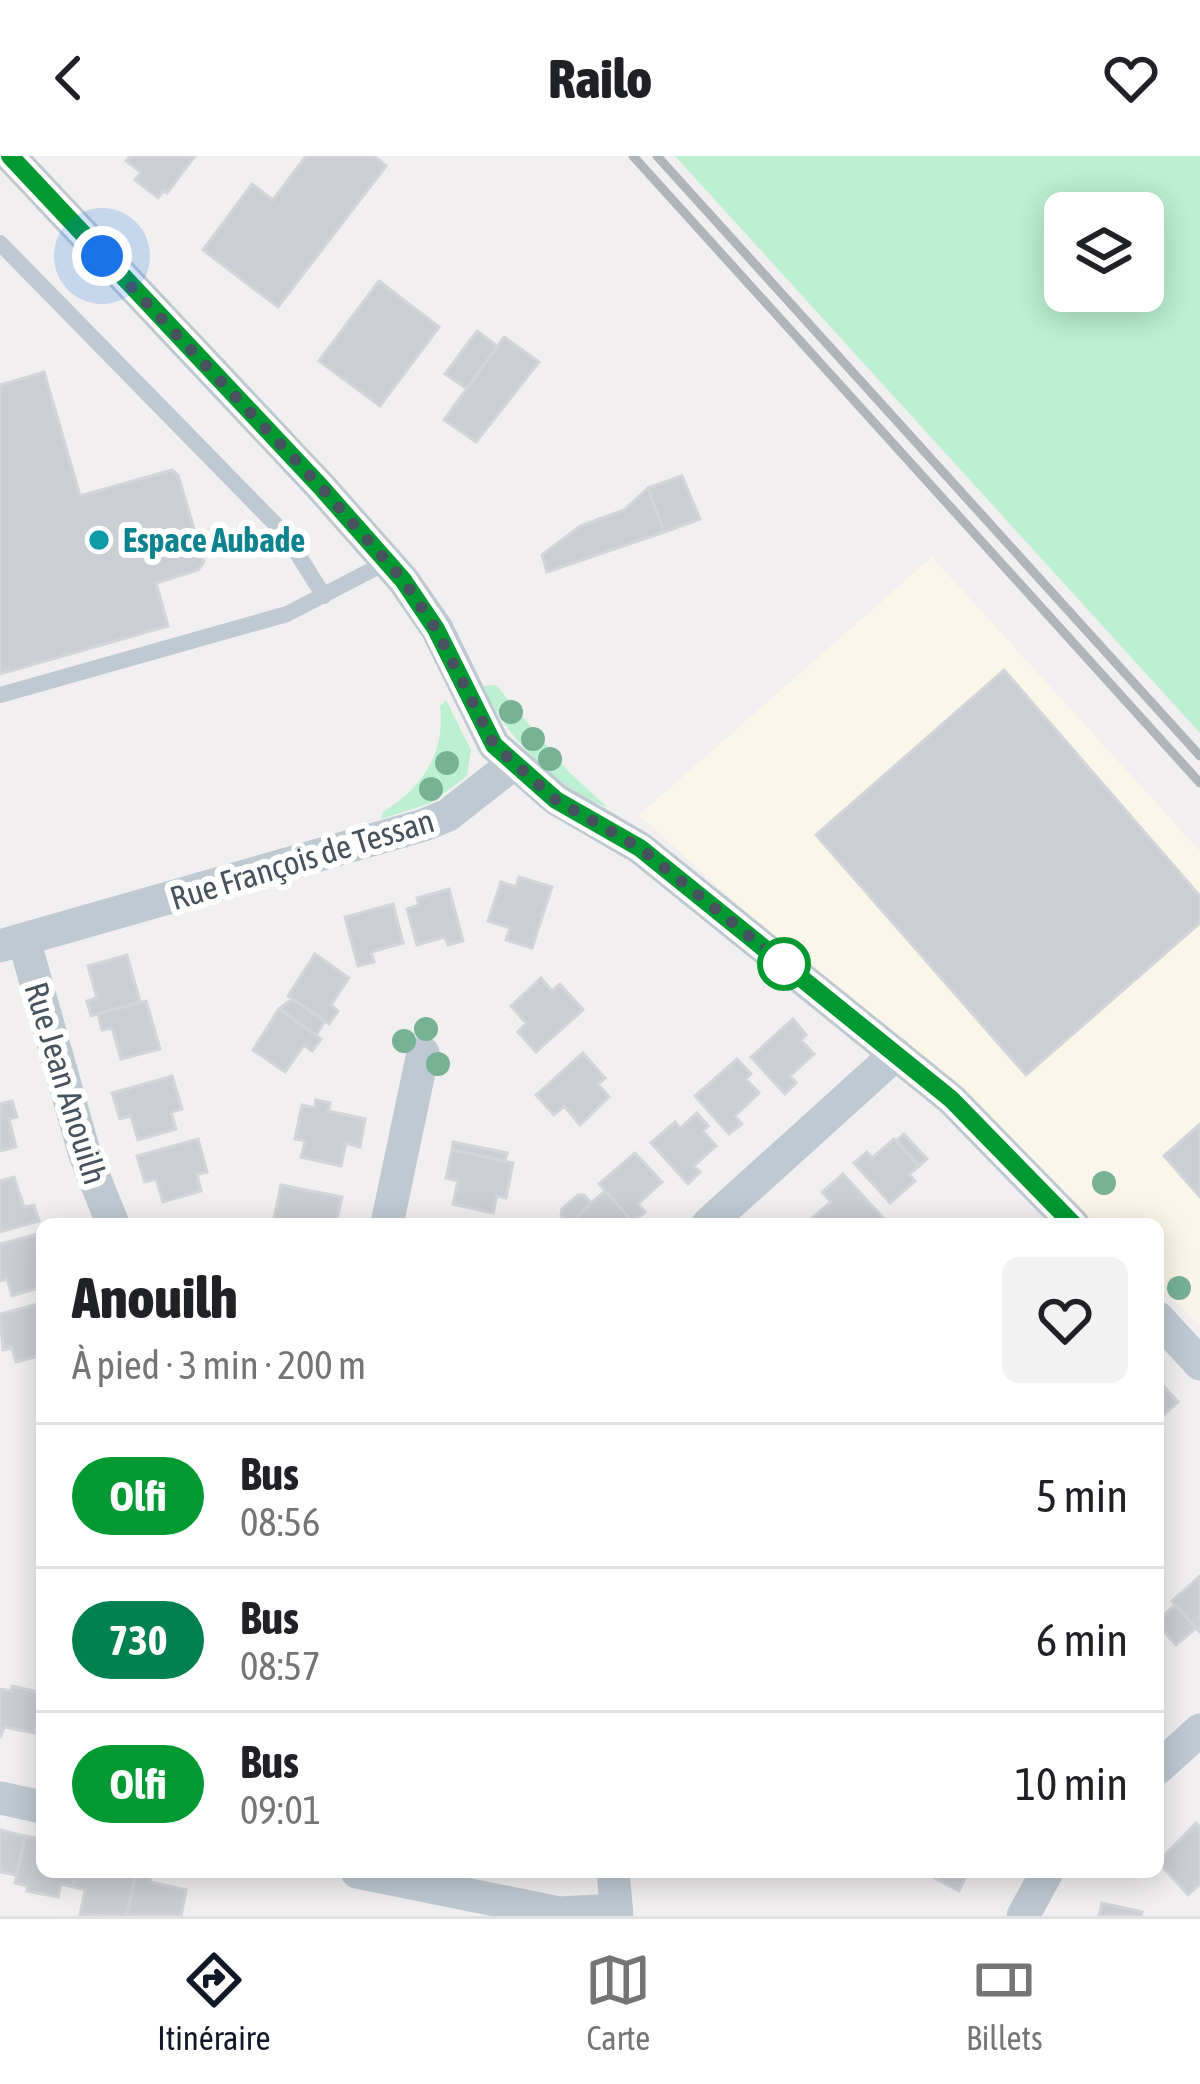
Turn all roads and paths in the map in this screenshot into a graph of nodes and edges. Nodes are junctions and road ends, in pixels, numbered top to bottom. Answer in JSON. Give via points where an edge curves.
{"nodes":[{"id":1,"x":12,"y":169,"type":"edge"},
{"id":2,"x":0,"y":243,"type":"edge"},
{"id":3,"x":387,"y":562,"type":"junction"},
{"id":4,"x":324,"y":596,"type":"junction"},
{"id":5,"x":0,"y":695,"type":"edge"},
{"id":6,"x":513,"y":764,"type":"junction"},
{"id":7,"x":12,"y":943,"type":"edge"},
{"id":8,"x":423,"y":1053,"type":"dead end"},
{"id":9,"x":896,"y":1054,"type":"junction"},
{"id":10,"x":111,"y":1218,"type":"edge"},
{"id":11,"x":388,"y":1218,"type":"edge"},
{"id":12,"x":715,"y":1218,"type":"edge"},
{"id":13,"x":1066,"y":1218,"type":"edge"},
{"id":14,"x":1164,"y":1325,"type":"edge"},
{"id":15,"x":1200,"y":1364,"type":"edge"},
{"id":16,"x":1200,"y":1730,"type":"edge"},
{"id":17,"x":1164,"y":1763,"type":"edge"},
{"id":18,"x":0,"y":1798,"type":"edge"},
{"id":19,"x":36,"y":1806,"type":"edge"},
{"id":20,"x":387,"y":1878,"type":"edge"},
{"id":21,"x":614,"y":1878,"type":"edge"},
{"id":22,"x":1044,"y":1878,"type":"edge"},
{"id":23,"x":617,"y":1913,"type":"edge"},
{"id":24,"x":1023,"y":1916,"type":"edge"}],
"edges":[{"from":1,"to":3,"type":"street"},
{"from":2,"to":4,"type":"lane","via":[[285,534]]},
{"from":3,"to":4,"type":"lane"},
{"from":3,"to":6,"type":"street","via":[[436,629],[481,724]]},
{"from":4,"to":5,"type":"lane","via":[[287,614]]},
{"from":6,"to":7,"type":"street","name":"Rue François de Tessan","via":[[424,825]]},
{"from":6,"to":9,"type":"street","via":[[556,800],[640,848]]},
{"from":7,"to":10,"type":"street","name":"Rue Jean Anouilh"},
{"from":8,"to":11,"type":"street"},
{"from":9,"to":12,"type":"street"},
{"from":9,"to":13,"type":"street"},
{"from":14,"to":15,"type":"street"},
{"from":16,"to":17,"type":"street"},
{"from":18,"to":19,"type":"street"},
{"from":20,"to":23,"type":"street","via":[[559,1913]]},
{"from":21,"to":23,"type":"street"},
{"from":22,"to":24,"type":"street"}]}
